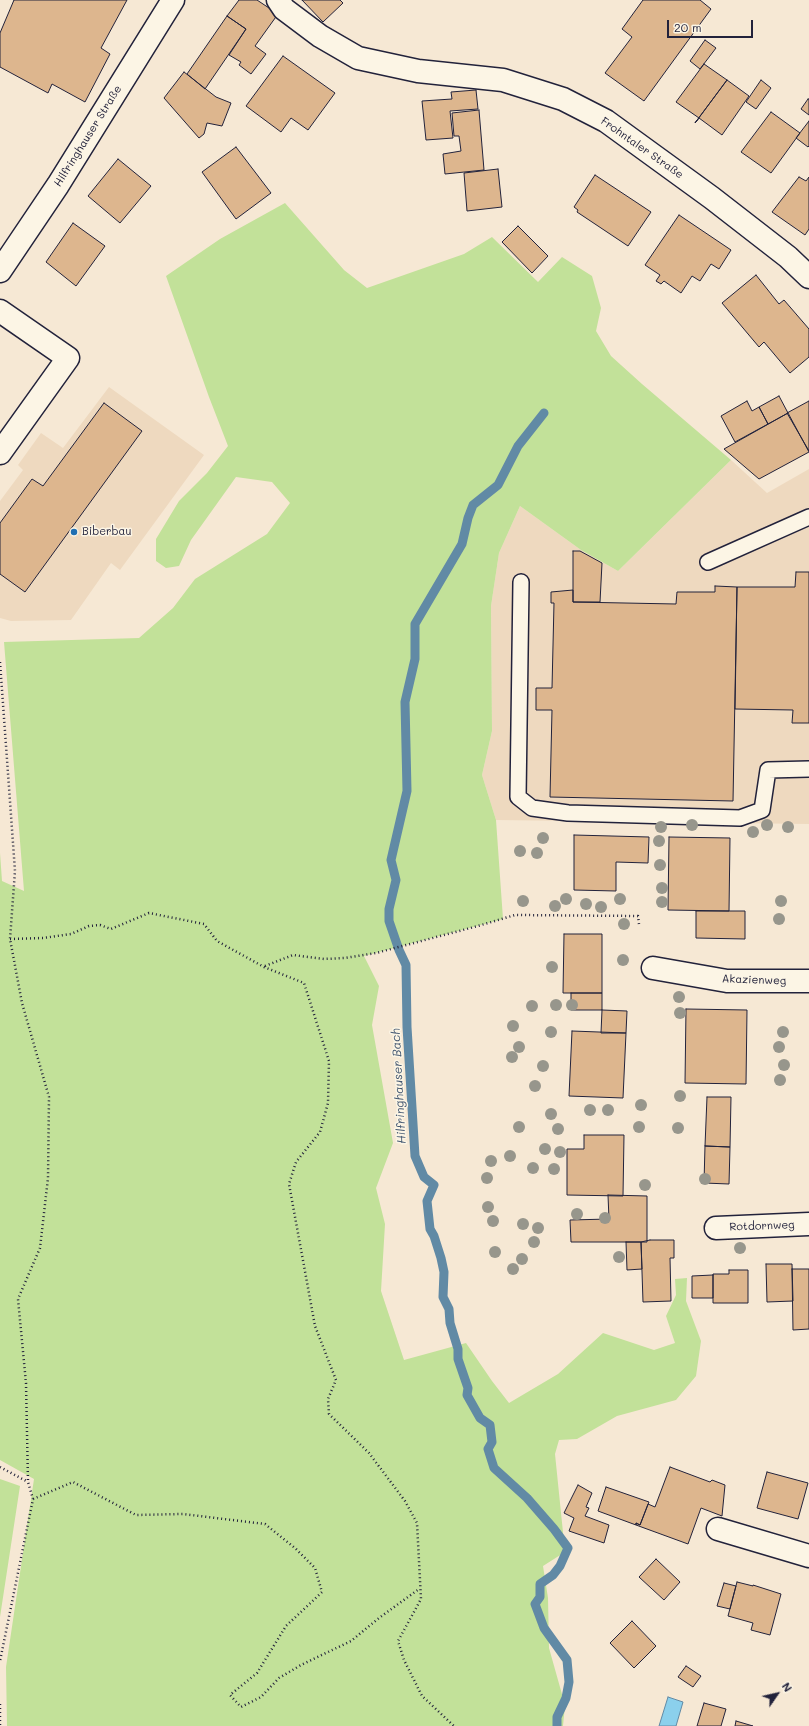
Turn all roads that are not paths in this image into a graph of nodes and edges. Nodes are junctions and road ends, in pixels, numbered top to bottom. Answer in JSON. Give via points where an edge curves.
{"nodes":[{"id":1,"x":174,"y":0,"type":"edge"},
{"id":2,"x":278,"y":0,"type":"edge"},
{"id":3,"x":0,"y":270,"type":"edge"},
{"id":4,"x":809,"y":277,"type":"edge"},
{"id":5,"x":0,"y":310,"type":"edge"},
{"id":6,"x":0,"y":453,"type":"edge"},
{"id":7,"x":809,"y":517,"type":"edge"},
{"id":8,"x":708,"y":562,"type":"dead end"},
{"id":9,"x":522,"y":582,"type":"dead end"},
{"id":10,"x":809,"y":769,"type":"edge"},
{"id":11,"x":653,"y":968,"type":"dead end"},
{"id":12,"x":809,"y":981,"type":"edge"},
{"id":13,"x":809,"y":1224,"type":"edge"},
{"id":14,"x":716,"y":1228,"type":"dead end"},
{"id":15,"x":718,"y":1529,"type":"dead end"},
{"id":16,"x":809,"y":1556,"type":"edge"}],
"edges":[{"from":1,"to":3,"type":"street","name":"Hilfringhauser Straße","via":[[58,185]]},
{"from":2,"to":4,"type":"street","name":"Frohntaler Straße","via":[[284,9],[320,36],[358,58],[418,71],[503,80],[563,99],[600,118],[712,198],[788,257]]},
{"from":5,"to":6,"type":"street","via":[[68,358]]},
{"from":7,"to":8,"type":"lane"},
{"from":9,"to":10,"type":"lane","via":[[518,797],[532,808],[568,813],[740,818],[762,810],[768,770]]},
{"from":11,"to":12,"type":"street","name":"Akazienweg","via":[[727,981]]},
{"from":13,"to":14,"type":"street","name":"Rotdornweg"},
{"from":15,"to":16,"type":"street"}]}
